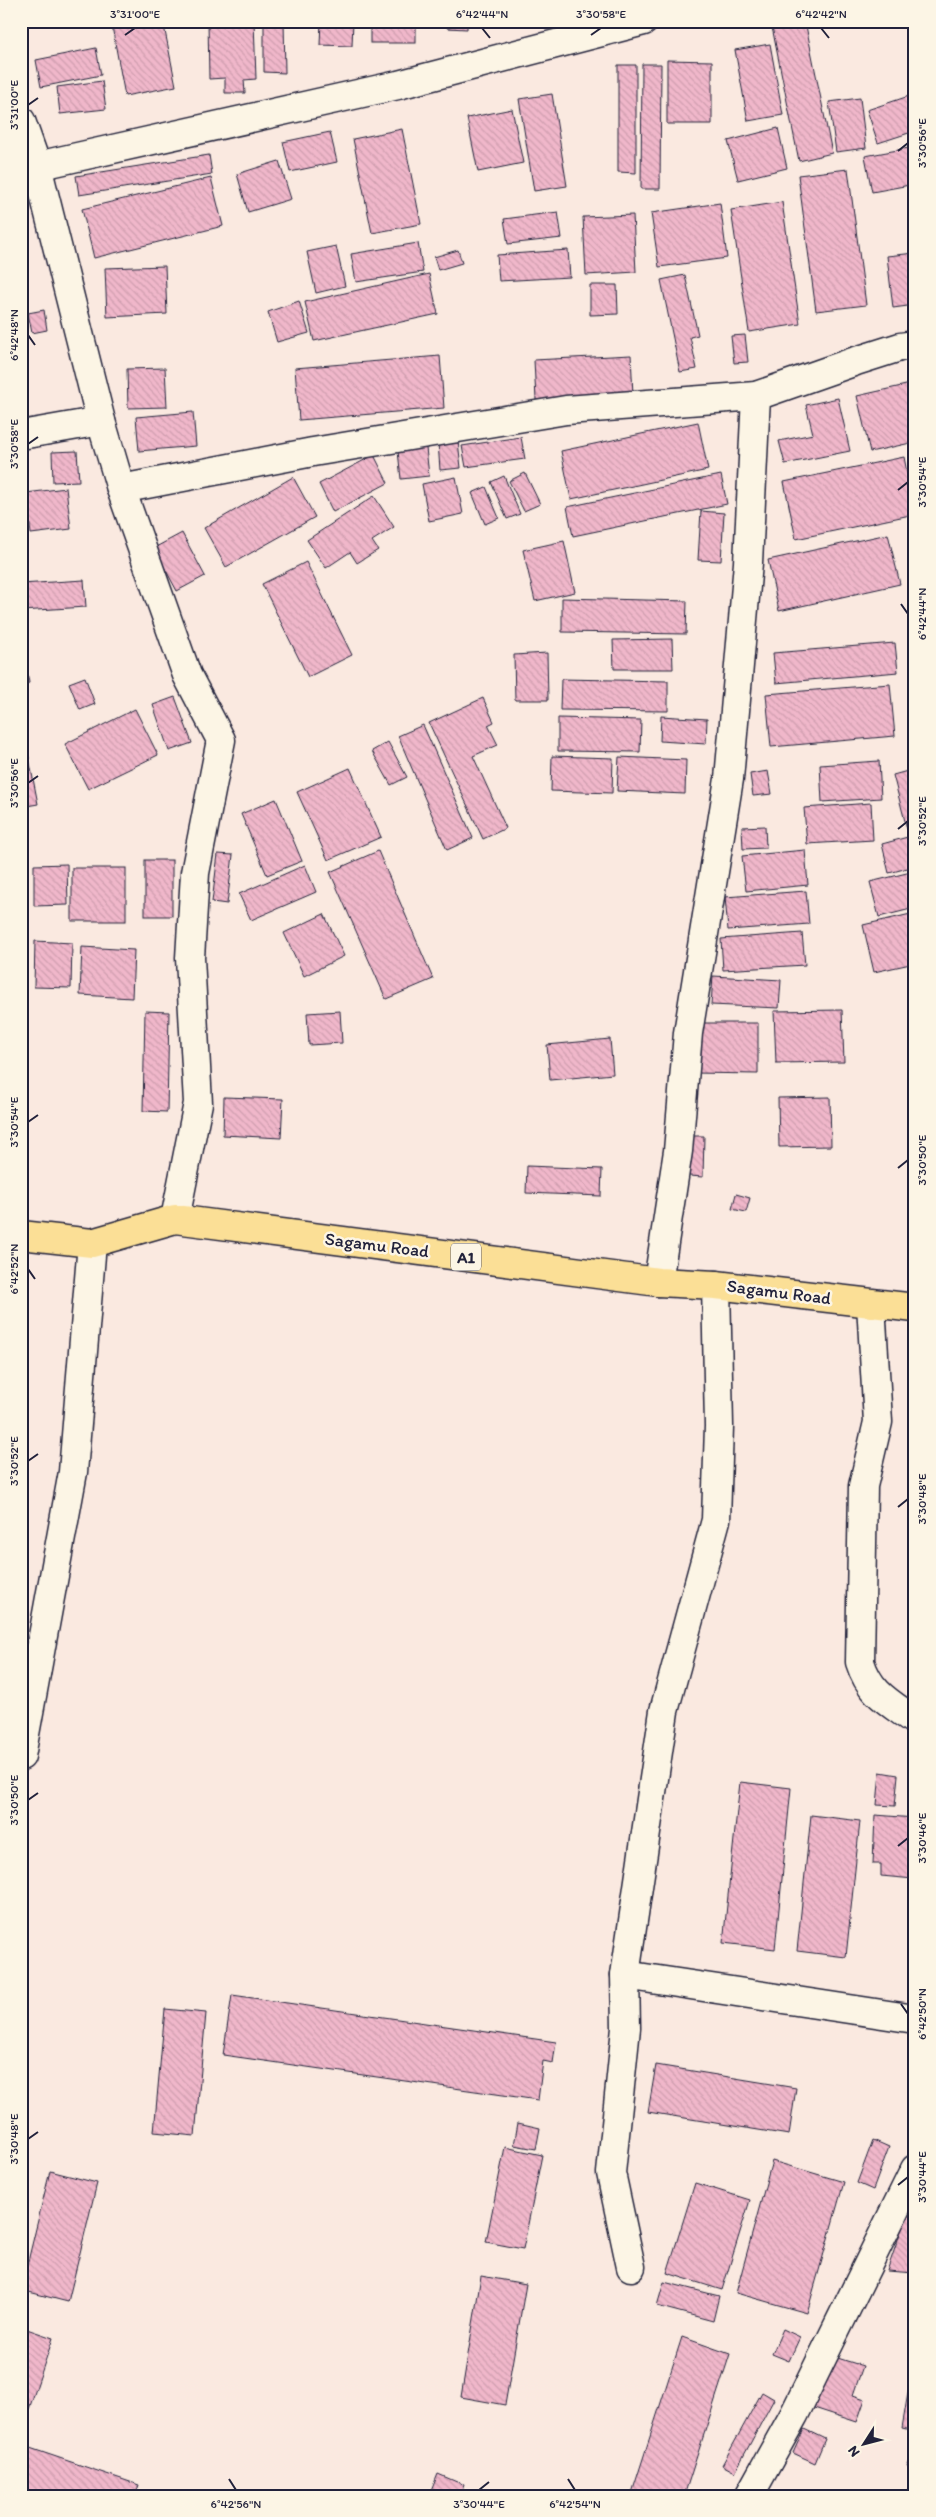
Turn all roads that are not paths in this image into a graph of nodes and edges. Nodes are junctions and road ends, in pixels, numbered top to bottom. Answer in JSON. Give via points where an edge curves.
{"nodes":[{"id":1,"x":644,"y":21,"type":"edge"},
{"id":2,"x":21,"y":121,"type":"edge"},
{"id":3,"x":36,"y":166,"type":"junction"},
{"id":4,"x":915,"y":345,"type":"edge"},
{"id":5,"x":756,"y":396,"type":"junction"},
{"id":6,"x":101,"y":421,"type":"junction"},
{"id":7,"x":21,"y":435,"type":"edge"},
{"id":8,"x":121,"y":489,"type":"junction"},
{"id":9,"x":175,"y":1219,"type":"junction"},
{"id":10,"x":21,"y":1235,"type":"edge"},
{"id":11,"x":92,"y":1243,"type":"junction"},
{"id":12,"x":658,"y":1282,"type":"junction"},
{"id":13,"x":716,"y":1285,"type":"junction"},
{"id":14,"x":871,"y":1304,"type":"junction"},
{"id":15,"x":915,"y":1308,"type":"edge"},
{"id":16,"x":915,"y":1721,"type":"edge"},
{"id":17,"x":21,"y":1756,"type":"edge"},
{"id":18,"x":625,"y":1975,"type":"junction"},
{"id":19,"x":915,"y":2019,"type":"edge"},
{"id":20,"x":915,"y":2169,"type":"edge"},
{"id":21,"x":631,"y":2267,"type":"dead end"},
{"id":22,"x":749,"y":2496,"type":"edge"}],
"edges":[{"from":1,"to":3,"type":"street","via":[[398,85]]},
{"from":2,"to":3,"type":"street"},
{"from":3,"to":6,"type":"street"},
{"from":4,"to":5,"type":"street","via":[[865,358]]},
{"from":5,"to":8,"type":"street","via":[[566,410],[312,452]]},
{"from":5,"to":12,"type":"street","via":[[748,563],[729,779],[688,1033],[678,1151]]},
{"from":6,"to":7,"type":"street"},
{"from":6,"to":8,"type":"street"},
{"from":8,"to":9,"type":"street","via":[[187,675],[221,740],[196,874],[190,958],[198,1102]]},
{"from":9,"to":11,"type":"highway","name":"Sagamu Road","number":"A1"},
{"from":9,"to":12,"type":"highway","name":"Sagamu Road","number":"A1"},
{"from":10,"to":11,"type":"highway","name":"Sagamu Road","number":"A1"},
{"from":11,"to":17,"type":"street","via":[[73,1472]]},
{"from":12,"to":13,"type":"highway","name":"Sagamu Road","number":"A1"},
{"from":13,"to":14,"type":"highway","name":"Sagamu Road","number":"A1"},
{"from":13,"to":18,"type":"street","via":[[719,1426],[716,1520],[664,1711]]},
{"from":14,"to":15,"type":"highway","name":"Sagamu Road","number":"A1"},
{"from":14,"to":16,"type":"street","via":[[878,1422],[863,1486],[860,1662],[866,1680],[881,1697]]},
{"from":18,"to":19,"type":"street"},
{"from":18,"to":21,"type":"street","via":[[626,2028],[611,2173]]},
{"from":20,"to":22,"type":"street","via":[[794,2415]]}]}
